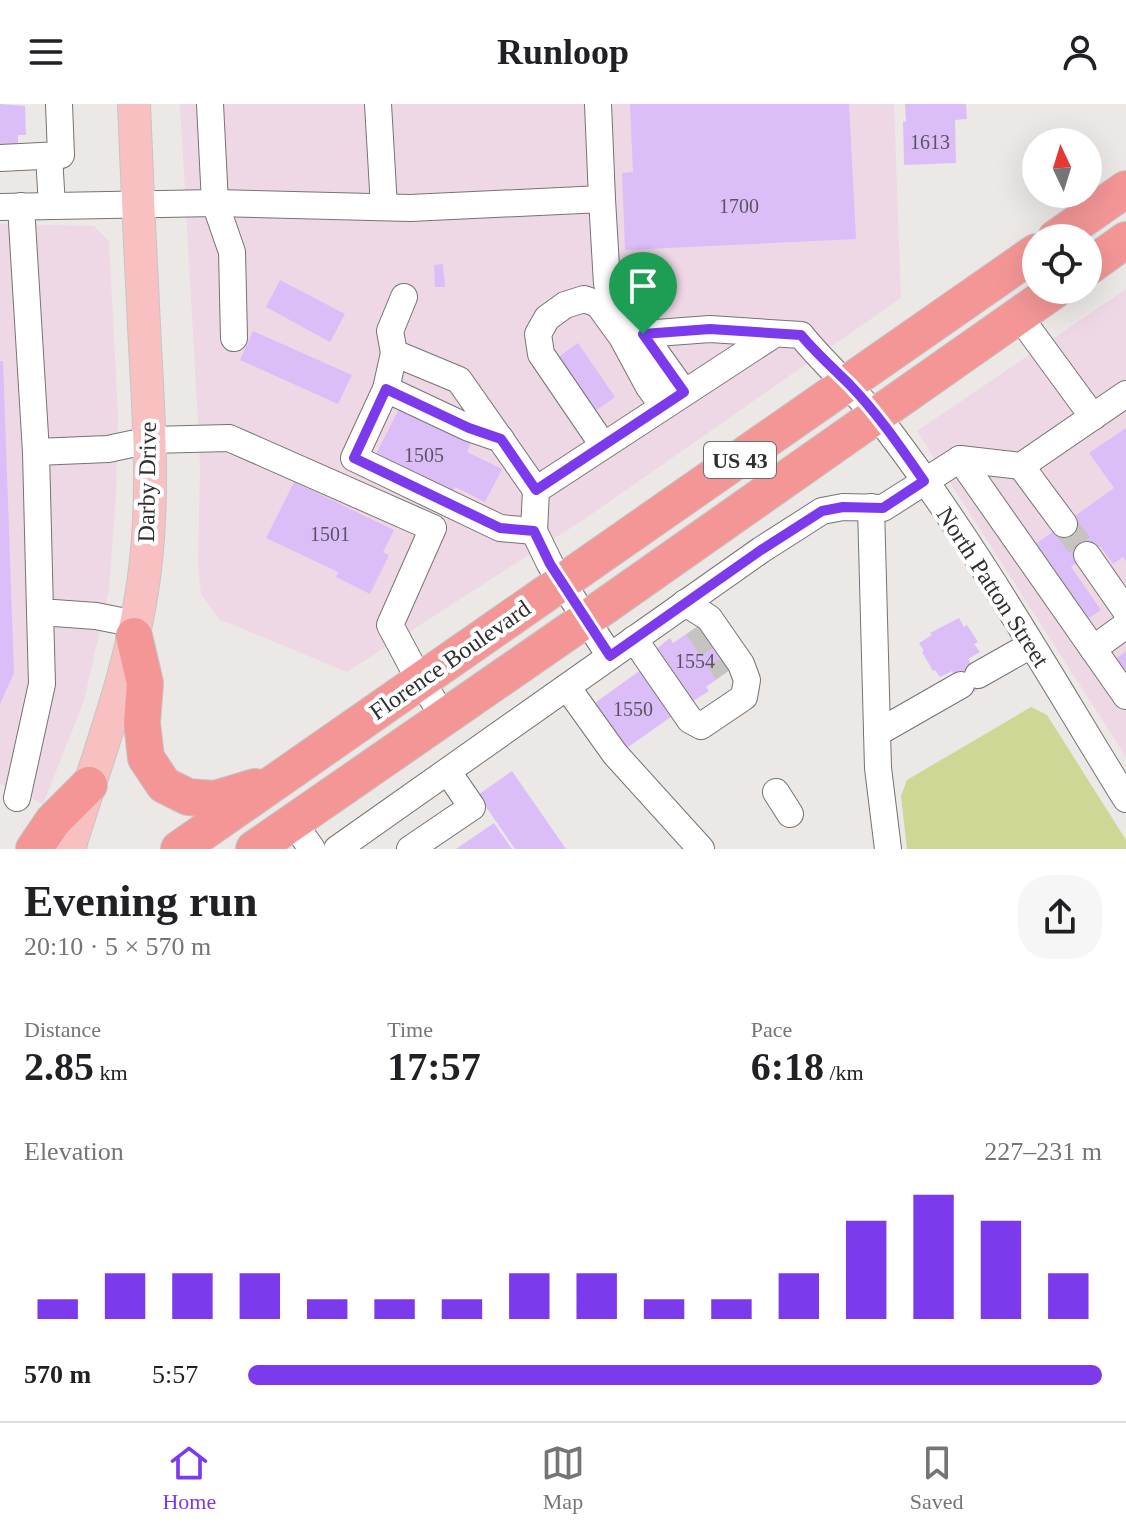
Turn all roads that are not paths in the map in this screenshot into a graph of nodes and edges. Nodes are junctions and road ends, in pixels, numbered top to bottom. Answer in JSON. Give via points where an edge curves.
{"nodes":[{"id":1,"x":59,"y":104,"type":"edge"},
{"id":2,"x":134,"y":104,"type":"edge"},
{"id":3,"x":210,"y":104,"type":"edge"},
{"id":4,"x":378,"y":104,"type":"edge"},
{"id":5,"x":598,"y":104,"type":"edge"},
{"id":6,"x":49,"y":156,"type":"junction"},
{"id":7,"x":0,"y":158,"type":"edge"},
{"id":8,"x":1126,"y":189,"type":"edge"},
{"id":9,"x":602,"y":199,"type":"junction"},
{"id":10,"x":215,"y":203,"type":"junction"},
{"id":11,"x":138,"y":204,"type":"junction"},
{"id":12,"x":52,"y":206,"type":"junction"},
{"id":13,"x":11,"y":207,"type":"edge"},
{"id":14,"x":384,"y":207,"type":"junction"},
{"id":15,"x":1076,"y":224,"type":"edge"},
{"id":16,"x":1126,"y":240,"type":"edge"},
{"id":17,"x":1102,"y":257,"type":"edge"},
{"id":18,"x":1022,"y":262,"type":"edge"},
{"id":19,"x":404,"y":297,"type":"dead end"},
{"id":20,"x":1036,"y":304,"type":"edge"},
{"id":21,"x":1019,"y":316,"type":"junction"},
{"id":22,"x":643,"y":334,"type":"junction"},
{"id":23,"x":773,"y":335,"type":"junction"},
{"id":24,"x":234,"y":338,"type":"dead end"},
{"id":25,"x":394,"y":353,"type":"junction"},
{"id":26,"x":849,"y":384,"type":"junction"},
{"id":27,"x":386,"y":389,"type":"junction"},
{"id":28,"x":1126,"y":394,"type":"edge"},
{"id":29,"x":674,"y":399,"type":"junction"},
{"id":30,"x":876,"y":416,"type":"junction"},
{"id":31,"x":1093,"y":417,"type":"junction"},
{"id":32,"x":501,"y":439,"type":"junction"},
{"id":33,"x":150,"y":440,"type":"junction"},
{"id":34,"x":603,"y":445,"type":"junction"},
{"id":35,"x":36,"y":452,"type":"junction"},
{"id":36,"x":960,"y":459,"type":"junction"},
{"id":37,"x":1021,"y":466,"type":"junction"},
{"id":38,"x":924,"y":481,"type":"junction"},
{"id":39,"x":536,"y":490,"type":"junction"},
{"id":40,"x":871,"y":507,"type":"junction"},
{"id":41,"x":1064,"y":524,"type":"tunnel mouth"},
{"id":42,"x":534,"y":531,"type":"junction"},
{"id":43,"x":1087,"y":555,"type":"tunnel mouth"},
{"id":44,"x":562,"y":583,"type":"junction"},
{"id":45,"x":1126,"y":611,"type":"edge"},
{"id":46,"x":40,"y":612,"type":"junction"},
{"id":47,"x":691,"y":615,"type":"junction"},
{"id":48,"x":585,"y":620,"type":"junction"},
{"id":49,"x":1126,"y":625,"type":"edge"},
{"id":50,"x":135,"y":630,"type":"junction"},
{"id":51,"x":634,"y":639,"type":"junction"},
{"id":52,"x":1031,"y":645,"type":"junction"},
{"id":53,"x":1093,"y":649,"type":"junction"},
{"id":54,"x":610,"y":656,"type":"junction"},
{"id":55,"x":727,"y":672,"type":"tunnel mouth"},
{"id":56,"x":420,"y":681,"type":"junction"},
{"id":57,"x":567,"y":687,"type":"junction"},
{"id":58,"x":1126,"y":696,"type":"edge"},
{"id":59,"x":744,"y":697,"type":"junction"},
{"id":60,"x":445,"y":717,"type":"junction"},
{"id":61,"x":877,"y":733,"type":"junction"},
{"id":62,"x":448,"y":772,"type":"junction"},
{"id":63,"x":276,"y":781,"type":"junction"},
{"id":64,"x":89,"y":785,"type":"junction"},
{"id":65,"x":17,"y":798,"type":"dead end"},
{"id":66,"x":1126,"y":799,"type":"edge"},
{"id":67,"x":302,"y":835,"type":"edge"},
{"id":68,"x":34,"y":849,"type":"edge"},
{"id":69,"x":69,"y":849,"type":"edge"},
{"id":70,"x":179,"y":849,"type":"edge"},
{"id":71,"x":254,"y":849,"type":"edge"},
{"id":72,"x":337,"y":849,"type":"edge"},
{"id":73,"x":410,"y":849,"type":"edge"},
{"id":74,"x":701,"y":849,"type":"edge"},
{"id":75,"x":888,"y":849,"type":"edge"}],
"edges":[{"from":1,"to":6,"type":"street","via":[[61,155]]},
{"from":2,"to":11,"type":"main road","name":"Darby Drive"},
{"from":3,"to":10,"type":"street"},
{"from":4,"to":14,"type":"street"},
{"from":5,"to":9,"type":"street"},
{"from":6,"to":7,"type":"street"},
{"from":6,"to":12,"type":"street"},
{"from":8,"to":15,"type":"highway"},
{"from":9,"to":14,"type":"street"},
{"from":9,"to":22,"type":"street","via":[[607,284]]},
{"from":10,"to":11,"type":"street"},
{"from":10,"to":14,"type":"street"},
{"from":10,"to":24,"type":"street","via":[[232,252]]},
{"from":11,"to":12,"type":"street"},
{"from":11,"to":33,"type":"main road","name":"Darby Drive"},
{"from":12,"to":13,"type":"street"},
{"from":13,"to":35,"type":"street"},
{"from":16,"to":17,"type":"highway"},
{"from":18,"to":26,"type":"highway","name":"Florence Boulevard","number":"US 43"},
{"from":19,"to":25,"type":"street","via":[[390,331]]},
{"from":20,"to":21,"type":"highway","name":"Florence Boulevard","number":"US 43"},
{"from":21,"to":30,"type":"highway","name":"Florence Boulevard","number":"US 43"},
{"from":21,"to":31,"type":"street"},
{"from":22,"to":23,"type":"street","name":"North Patton Street","via":[[710,329]]},
{"from":22,"to":29,"type":"street"},
{"from":23,"to":26,"type":"street","name":"North Patton Street","via":[[801,335]]},
{"from":23,"to":29,"type":"street"},
{"from":25,"to":27,"type":"street"},
{"from":25,"to":32,"type":"street","via":[[459,380]]},
{"from":26,"to":30,"type":"street","name":"North Patton Street"},
{"from":26,"to":44,"type":"highway","name":"Florence Boulevard","number":"US 43"},
{"from":27,"to":32,"type":"street"},
{"from":27,"to":42,"type":"street","via":[[354,458],[500,528]]},
{"from":28,"to":31,"type":"street"},
{"from":29,"to":34,"type":"street"},
{"from":29,"to":34,"type":"street","via":[[649,387],[598,304],[584,299],[565,305],[547,318],[538,334],[541,354]]},
{"from":30,"to":38,"type":"street","name":"North Patton Street"},
{"from":30,"to":48,"type":"highway","name":"Florence Boulevard","number":"US 43"},
{"from":31,"to":37,"type":"street"},
{"from":32,"to":39,"type":"street"},
{"from":33,"to":35,"type":"street","via":[[108,449]]},
{"from":33,"to":50,"type":"main road","name":"Darby Drive","via":[[149,527]]},
{"from":33,"to":56,"type":"street","via":[[229,438],[433,528],[390,625]]},
{"from":34,"to":39,"type":"street"},
{"from":35,"to":46,"type":"street"},
{"from":36,"to":37,"type":"street"},
{"from":36,"to":38,"type":"street"},
{"from":36,"to":53,"type":"street"},
{"from":37,"to":41,"type":"street"},
{"from":38,"to":40,"type":"street","via":[[883,508]]},
{"from":38,"to":52,"type":"street","name":"North Patton Street"},
{"from":39,"to":42,"type":"street"},
{"from":40,"to":47,"type":"street","via":[[822,511],[761,550]]},
{"from":40,"to":61,"type":"street"},
{"from":42,"to":44,"type":"street"},
{"from":43,"to":45,"type":"street"},
{"from":44,"to":48,"type":"street"},
{"from":44,"to":56,"type":"highway","name":"Florence Boulevard","number":"US 43"},
{"from":46,"to":50,"type":"street","via":[[96,616]]},
{"from":46,"to":65,"type":"street","via":[[42,684]]},
{"from":47,"to":51,"type":"street"},
{"from":47,"to":59,"type":"street","via":[[709,618],[741,664],[747,680]]},
{"from":48,"to":54,"type":"street"},
{"from":48,"to":60,"type":"highway","name":"Florence Boulevard","number":"US 43"},
{"from":49,"to":53,"type":"street"},
{"from":50,"to":63,"type":"highway","via":[[145,683],[146,758],[164,785],[188,797],[215,799]]},
{"from":50,"to":64,"type":"main road","name":"Darby Drive"},
{"from":51,"to":54,"type":"street"},
{"from":51,"to":59,"type":"street","via":[[690,720],[701,726]]},
{"from":52,"to":61,"type":"street"},
{"from":52,"to":66,"type":"street","name":"North Patton Street"},
{"from":53,"to":58,"type":"street"},
{"from":54,"to":57,"type":"street"},
{"from":55,"to":59,"type":"street"},
{"from":56,"to":60,"type":"street"},
{"from":56,"to":63,"type":"highway","name":"Florence Boulevard","number":"US 43"},
{"from":57,"to":62,"type":"street"},
{"from":57,"to":74,"type":"street","via":[[615,754]]},
{"from":60,"to":67,"type":"highway","name":"Florence Boulevard","number":"US 43"},
{"from":61,"to":75,"type":"street"},
{"from":62,"to":72,"type":"street"},
{"from":62,"to":73,"type":"street","via":[[472,807]]},
{"from":63,"to":70,"type":"highway","name":"Florence Boulevard","number":"US 43"},
{"from":64,"to":68,"type":"highway"},
{"from":64,"to":69,"type":"main road","name":"Darby Drive"},
{"from":67,"to":71,"type":"highway","name":"Florence Boulevard","number":"US 43"}]}
